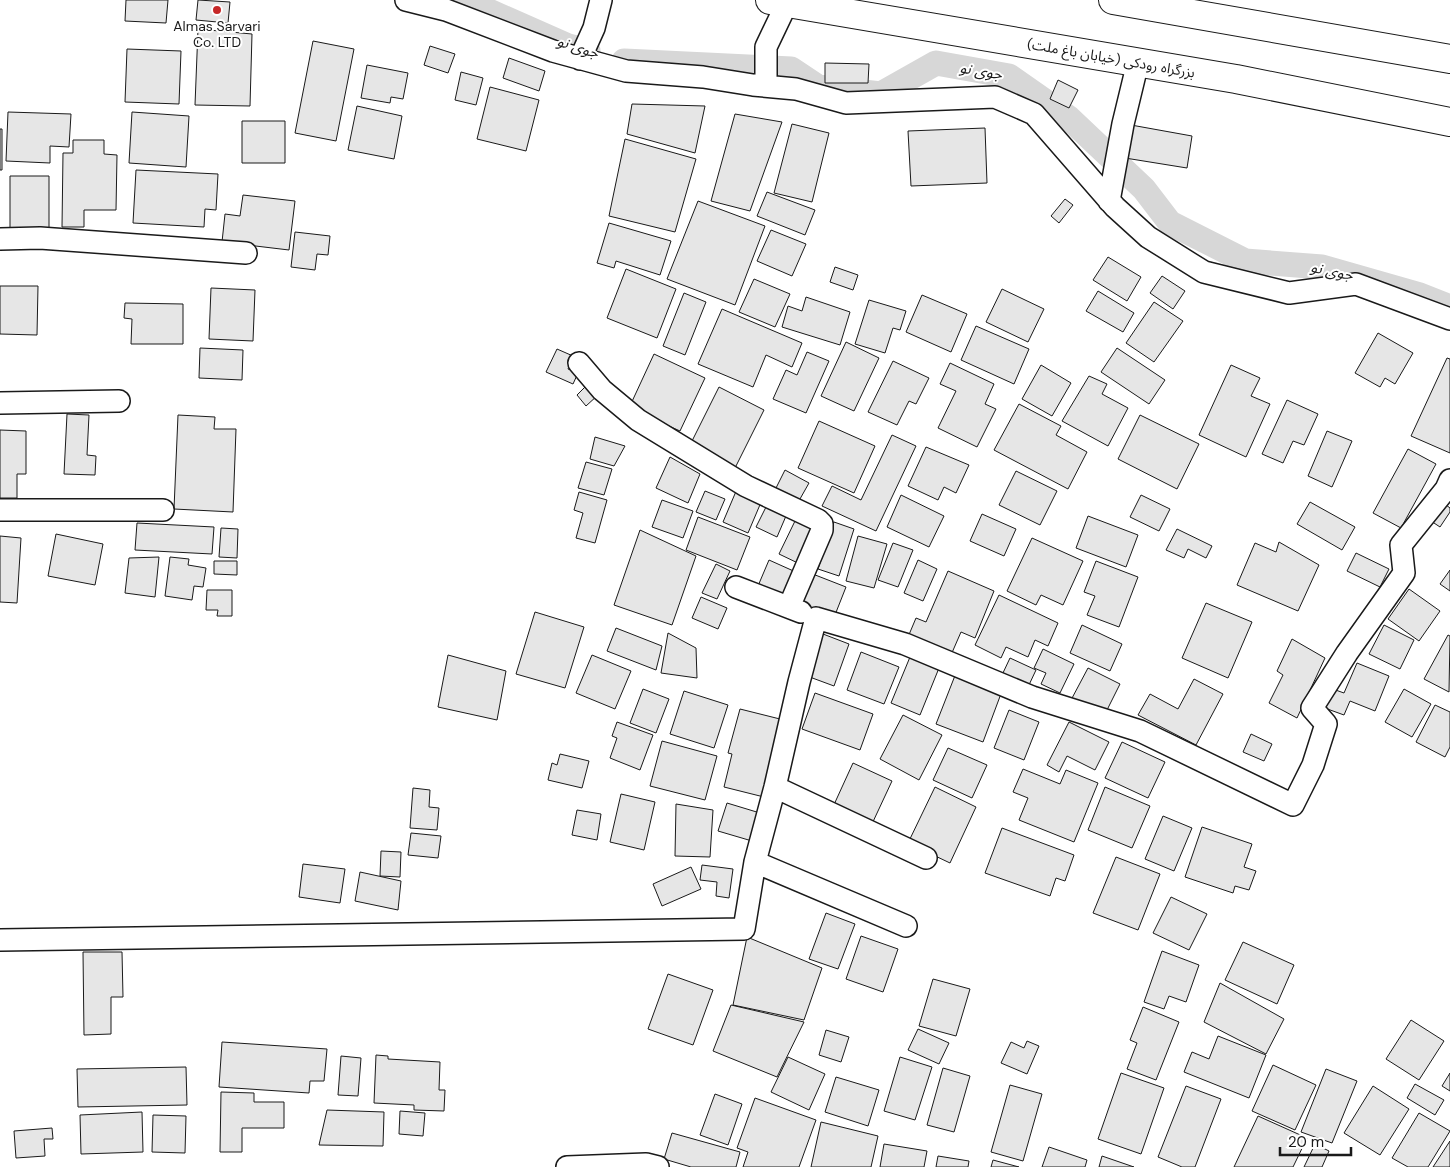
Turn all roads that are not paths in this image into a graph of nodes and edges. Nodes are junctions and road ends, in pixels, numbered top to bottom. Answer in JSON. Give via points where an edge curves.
{"nodes":[{"id":1,"x":406,"y":0,"type":"edge"},
{"id":2,"x":601,"y":0,"type":"edge"},
{"id":3,"x":1113,"y":0,"type":"edge"},
{"id":4,"x":778,"y":1,"type":"edge"},
{"id":5,"x":581,"y":56,"type":"junction"},
{"id":6,"x":1450,"y":59,"type":"edge"},
{"id":7,"x":1138,"y":62,"type":"junction"},
{"id":8,"x":766,"y":79,"type":"junction"},
{"id":9,"x":1450,"y":122,"type":"edge"},
{"id":10,"x":1109,"y":200,"type":"junction"},
{"id":11,"x":0,"y":239,"type":"edge"},
{"id":12,"x":246,"y":254,"type":"dead end"},
{"id":13,"x":1450,"y":319,"type":"edge"},
{"id":14,"x":580,"y":363,"type":"dead end"},
{"id":15,"x":119,"y":401,"type":"dead end"},
{"id":16,"x":0,"y":403,"type":"edge"},
{"id":17,"x":1450,"y":480,"type":"edge"},
{"id":18,"x":0,"y":510,"type":"edge"},
{"id":19,"x":162,"y":510,"type":"dead end"},
{"id":20,"x":736,"y":587,"type":"dead end"},
{"id":21,"x":789,"y":607,"type":"junction"},
{"id":22,"x":816,"y":618,"type":"junction"},
{"id":23,"x":775,"y":787,"type":"junction"},
{"id":24,"x":926,"y":858,"type":"dead end"},
{"id":25,"x":755,"y":862,"type":"junction"},
{"id":26,"x":906,"y":926,"type":"dead end"},
{"id":27,"x":0,"y":940,"type":"edge"},
{"id":28,"x":567,"y":1167,"type":"edge"},
{"id":29,"x":658,"y":1167,"type":"edge"}],
"edges":[{"from":1,"to":5,"type":"street","via":[[446,10],[553,51]]},
{"from":2,"to":5,"type":"street","via":[[594,28]]},
{"from":3,"to":6,"type":"highway"},
{"from":4,"to":7,"type":"highway","name":"بزرگراه رودکی (خیابان باغ ملت)"},
{"from":4,"to":8,"type":"street","via":[[766,47]]},
{"from":5,"to":8,"type":"street","via":[[626,71],[753,85]]},
{"from":7,"to":9,"type":"highway","name":"بزرگراه رودکی (خیابان باغ ملت)"},
{"from":7,"to":10,"type":"street"},
{"from":8,"to":10,"type":"street","via":[[846,103],[995,96],[1034,114]]},
{"from":10,"to":13,"type":"street","via":[[1148,237],[1204,272],[1288,293],[1356,284]]},
{"from":11,"to":12,"type":"street","via":[[40,238]]},
{"from":14,"to":21,"type":"street","via":[[602,390],[638,420],[746,486],[822,524]]},
{"from":15,"to":16,"type":"street"},
{"from":17,"to":22,"type":"street","via":[[1401,545],[1404,573],[1312,708],[1326,724],[1313,765],[1293,805],[1140,731],[1032,697],[905,644]]},
{"from":18,"to":19,"type":"street"},
{"from":20,"to":21,"type":"street"},
{"from":21,"to":22,"type":"street"},
{"from":22,"to":23,"type":"street"},
{"from":23,"to":24,"type":"street"},
{"from":23,"to":25,"type":"street"},
{"from":25,"to":26,"type":"street"},
{"from":25,"to":27,"type":"street","via":[[744,930]]},
{"from":28,"to":29,"type":"street","via":[[646,1164]]}]}
